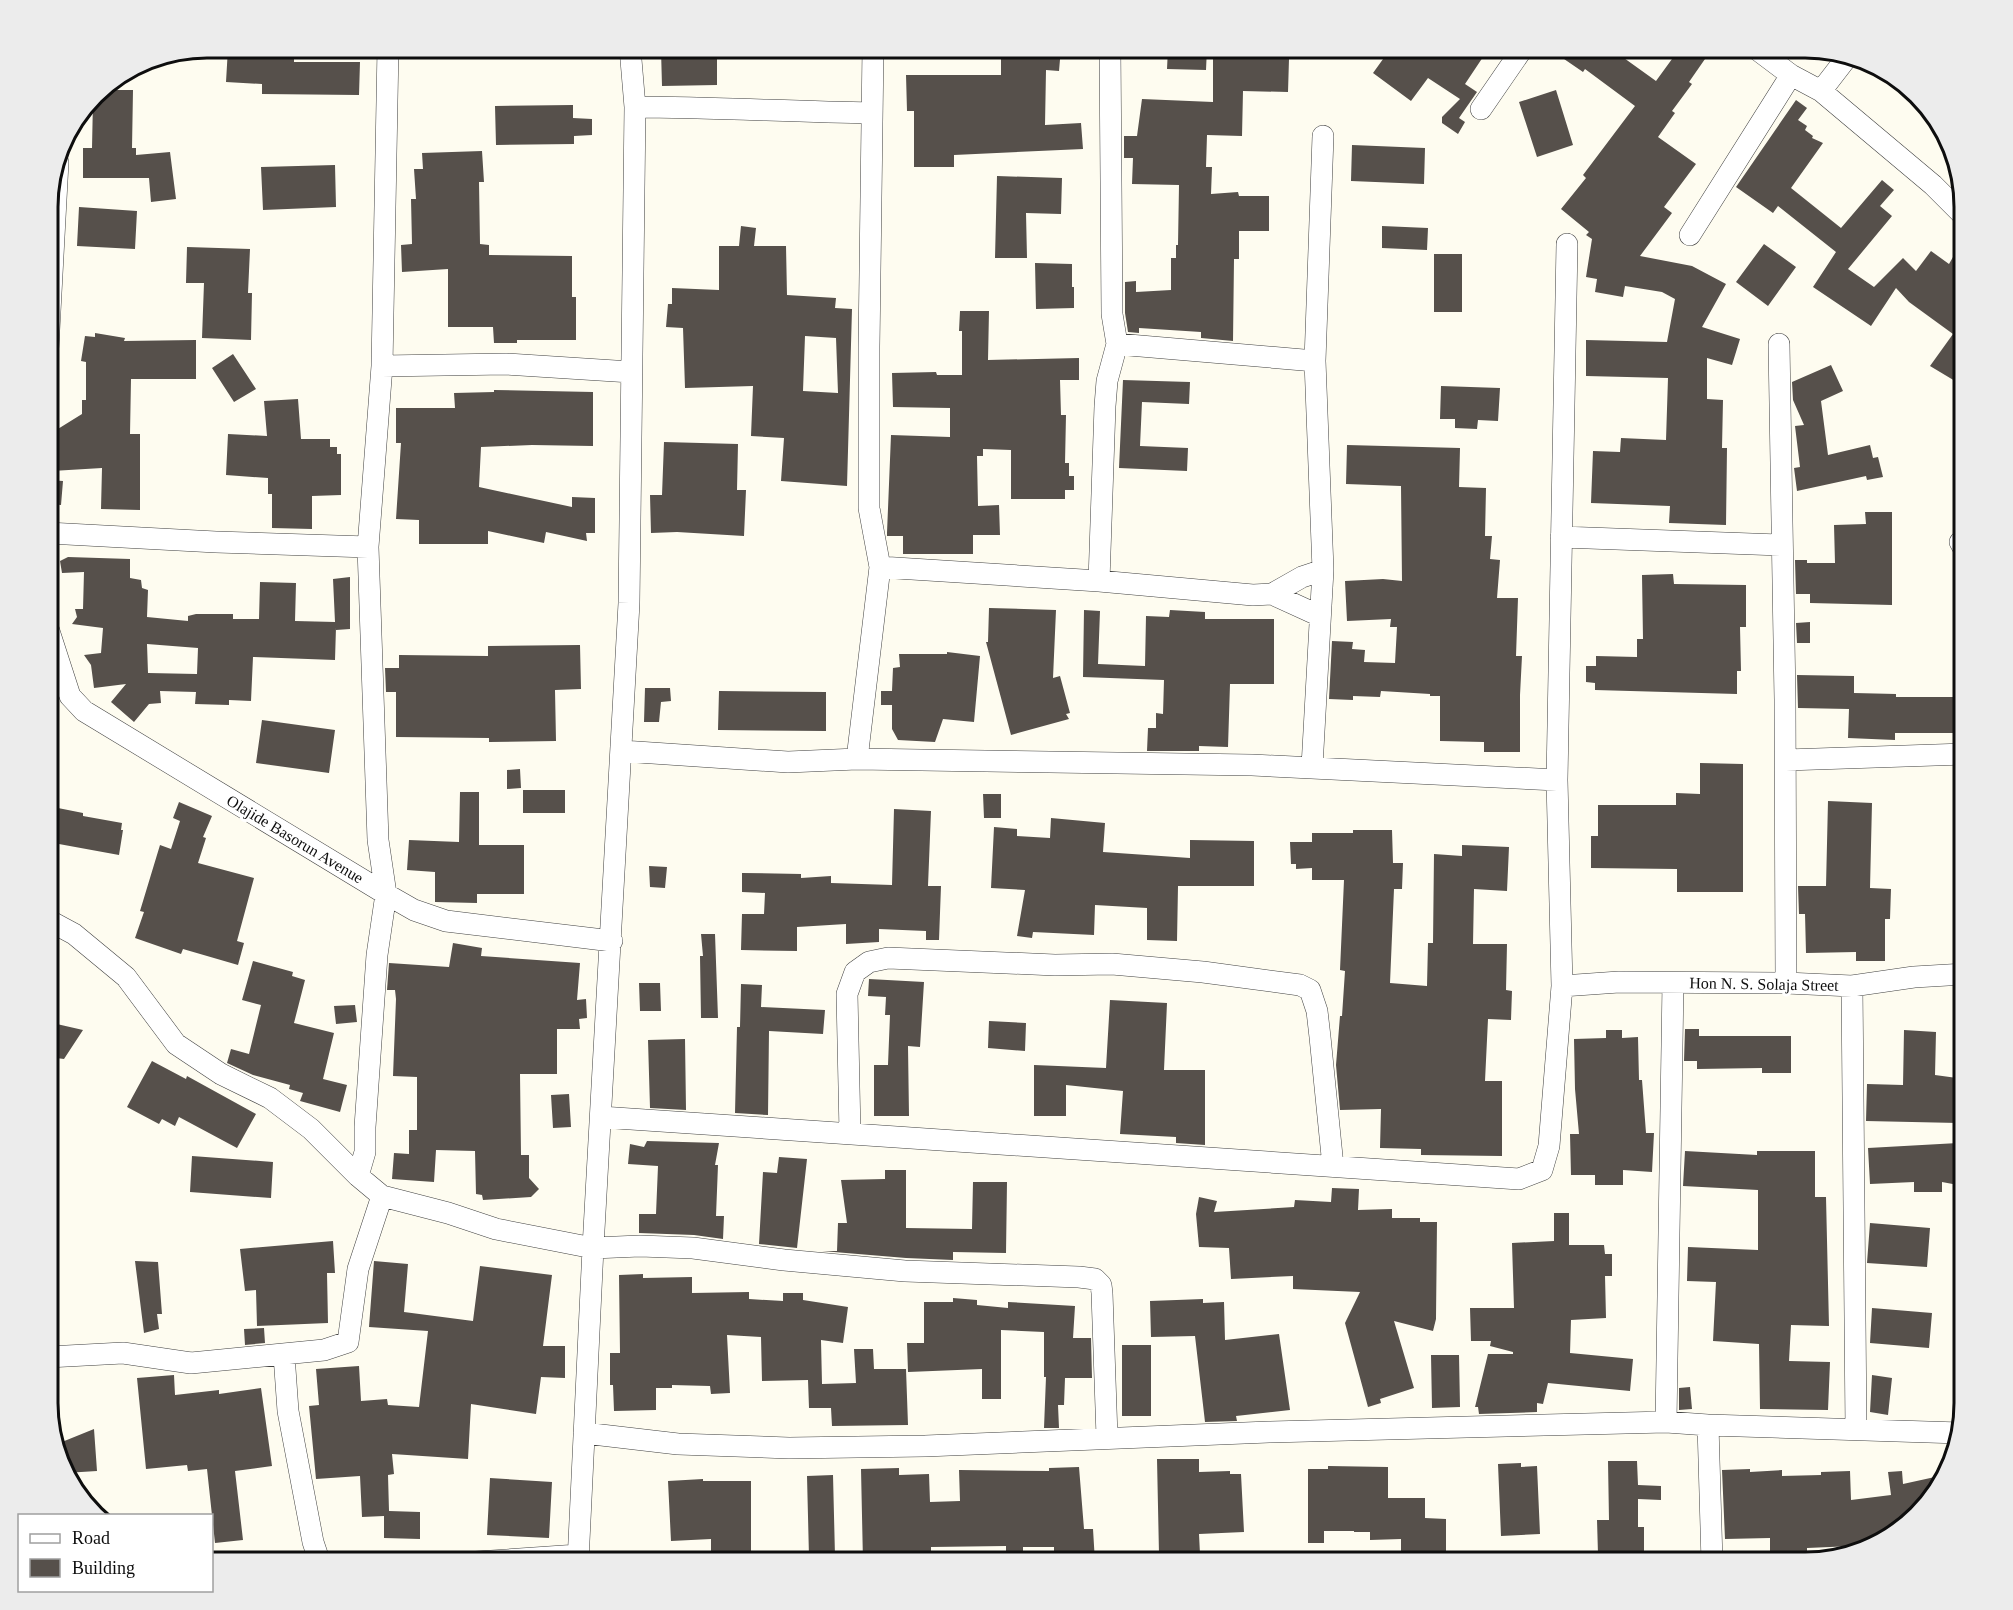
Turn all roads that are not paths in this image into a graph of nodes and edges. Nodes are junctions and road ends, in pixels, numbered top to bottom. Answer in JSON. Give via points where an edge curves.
{"nodes":[{"id":1,"x":388,"y":58,"type":"edge"},
{"id":2,"x":631,"y":58,"type":"edge"},
{"id":3,"x":873,"y":58,"type":"edge"},
{"id":4,"x":1110,"y":58,"type":"edge"},
{"id":5,"x":1516,"y":58,"type":"edge"},
{"id":6,"x":1768,"y":58,"type":"edge"},
{"id":7,"x":1842,"y":63,"type":"edge"},
{"id":8,"x":1791,"y":75,"type":"junction"},
{"id":9,"x":1821,"y":91,"type":"junction"},
{"id":10,"x":635,"y":107,"type":"junction"},
{"id":11,"x":1481,"y":109,"type":"dead end"},
{"id":12,"x":872,"y":113,"type":"junction"},
{"id":13,"x":1323,"y":136,"type":"dead end"},
{"id":14,"x":1954,"y":206,"type":"edge"},
{"id":15,"x":1690,"y":235,"type":"dead end"},
{"id":16,"x":1567,"y":244,"type":"dead end"},
{"id":17,"x":1117,"y":344,"type":"junction"},
{"id":18,"x":1779,"y":344,"type":"dead end"},
{"id":19,"x":1315,"y":361,"type":"junction"},
{"id":20,"x":382,"y":366,"type":"junction"},
{"id":21,"x":631,"y":372,"type":"junction"},
{"id":22,"x":59,"y":534,"type":"edge"},
{"id":23,"x":1561,"y":537,"type":"junction"},
{"id":24,"x":1781,"y":545,"type":"junction"},
{"id":25,"x":368,"y":547,"type":"junction"},
{"id":26,"x":880,"y":567,"type":"junction"},
{"id":27,"x":1323,"y":570,"type":"junction"},
{"id":28,"x":1099,"y":581,"type":"junction"},
{"id":29,"x":1272,"y":594,"type":"junction"},
{"id":30,"x":1320,"y":616,"type":"junction"},
{"id":31,"x":59,"y":685,"type":"edge"},
{"id":32,"x":622,"y":751,"type":"junction"},
{"id":33,"x":1954,"y":754,"type":"edge"},
{"id":34,"x":857,"y":759,"type":"junction"},
{"id":35,"x":1786,"y":760,"type":"junction"},
{"id":36,"x":1312,"y":767,"type":"junction"},
{"id":37,"x":1557,"y":780,"type":"junction"},
{"id":38,"x":386,"y":894,"type":"junction"},
{"id":39,"x":59,"y":926,"type":"edge"},
{"id":40,"x":612,"y":941,"type":"junction"},
{"id":41,"x":1954,"y":975,"type":"edge"},
{"id":42,"x":1673,"y":983,"type":"junction"},
{"id":43,"x":1786,"y":983,"type":"junction"},
{"id":44,"x":1562,"y":986,"type":"junction"},
{"id":45,"x":1852,"y":986,"type":"junction"},
{"id":46,"x":601,"y":1117,"type":"junction"},
{"id":47,"x":850,"y":1133,"type":"junction"},
{"id":48,"x":1333,"y":1166,"type":"junction"},
{"id":49,"x":358,"y":1176,"type":"junction"},
{"id":50,"x":382,"y":1196,"type":"junction"},
{"id":51,"x":593,"y":1248,"type":"junction"},
{"id":52,"x":284,"y":1355,"type":"junction"},
{"id":53,"x":59,"y":1356,"type":"edge"},
{"id":54,"x":1666,"y":1422,"type":"junction"},
{"id":55,"x":1708,"y":1425,"type":"junction"},
{"id":56,"x":1856,"y":1429,"type":"junction"},
{"id":57,"x":584,"y":1432,"type":"junction"},
{"id":58,"x":1951,"y":1432,"type":"edge"},
{"id":59,"x":1107,"y":1437,"type":"junction"},
{"id":60,"x":316,"y":1552,"type":"edge"},
{"id":61,"x":578,"y":1552,"type":"edge"},
{"id":62,"x":1712,"y":1552,"type":"edge"}],
"edges":[{"from":1,"to":20,"type":"street"},
{"from":2,"to":10,"type":"street"},
{"from":3,"to":12,"type":"street"},
{"from":4,"to":17,"type":"street","via":[[1112,314]]},
{"from":5,"to":11,"type":"street"},
{"from":6,"to":8,"type":"street"},
{"from":7,"to":9,"type":"street"},
{"from":8,"to":9,"type":"street"},
{"from":8,"to":15,"type":"street"},
{"from":9,"to":14,"type":"street"},
{"from":10,"to":12,"type":"street"},
{"from":10,"to":21,"type":"street"},
{"from":12,"to":26,"type":"street","via":[[869,508]]},
{"from":13,"to":19,"type":"street"},
{"from":16,"to":23,"type":"street"},
{"from":17,"to":19,"type":"street"},
{"from":17,"to":28,"type":"street","via":[[1105,406]]},
{"from":18,"to":24,"type":"street"},
{"from":19,"to":27,"type":"street"},
{"from":20,"to":21,"type":"street","via":[[506,364]]},
{"from":20,"to":25,"type":"street"},
{"from":21,"to":32,"type":"street","via":[[629,603]]},
{"from":22,"to":25,"type":"street"},
{"from":23,"to":24,"type":"street"},
{"from":23,"to":37,"type":"street"},
{"from":24,"to":35,"type":"street"},
{"from":25,"to":38,"type":"street","via":[[378,840]]},
{"from":26,"to":28,"type":"street"},
{"from":26,"to":34,"type":"street"},
{"from":27,"to":29,"type":"street"},
{"from":27,"to":30,"type":"street"},
{"from":28,"to":29,"type":"street"},
{"from":29,"to":30,"type":"street"},
{"from":30,"to":36,"type":"street"},
{"from":31,"to":38,"type":"street","name":"Olajide Basorun Avenue","via":[[84,711]]},
{"from":32,"to":34,"type":"street","via":[[788,762]]},
{"from":32,"to":40,"type":"street"},
{"from":33,"to":35,"type":"street"},
{"from":34,"to":36,"type":"street"},
{"from":35,"to":43,"type":"street"},
{"from":36,"to":37,"type":"street"},
{"from":37,"to":44,"type":"street"},
{"from":38,"to":40,"type":"street","name":"Olajide Basorun Avenue","via":[[414,910],[446,921]]},
{"from":38,"to":49,"type":"street","via":[[377,955],[366,1152]]},
{"from":39,"to":49,"type":"street","via":[[126,977],[176,1044],[221,1074],[270,1098],[311,1129]]},
{"from":40,"to":46,"type":"street"},
{"from":41,"to":45,"type":"street","name":"Hon N. S. Solaja Street"},
{"from":42,"to":43,"type":"street","name":"Hon N. S. Solaja Street"},
{"from":42,"to":44,"type":"street","name":"Hon N. S. Solaja Street"},
{"from":42,"to":54,"type":"street"},
{"from":43,"to":45,"type":"street","name":"Hon N. S. Solaja Street"},
{"from":44,"to":48,"type":"street","via":[[1549,1146],[1542,1170],[1520,1179]]},
{"from":45,"to":56,"type":"street"},
{"from":46,"to":47,"type":"street"},
{"from":46,"to":51,"type":"street"},
{"from":47,"to":48,"type":"street"},
{"from":47,"to":48,"type":"street","via":[[847,994],[855,972],[869,962],[888,958],[1112,964],[1203,972],[1310,990],[1317,1011]]},
{"from":49,"to":50,"type":"street"},
{"from":50,"to":51,"type":"street","via":[[496,1229]]},
{"from":50,"to":52,"type":"street","via":[[358,1269],[348,1342],[324,1350]]},
{"from":51,"to":57,"type":"street"},
{"from":51,"to":59,"type":"street","via":[[693,1248],[905,1271],[1095,1279],[1102,1293]]},
{"from":52,"to":53,"type":"street","via":[[191,1363],[123,1353]]},
{"from":52,"to":60,"type":"street","via":[[288,1411]]},
{"from":54,"to":55,"type":"street"},
{"from":54,"to":59,"type":"street"},
{"from":55,"to":56,"type":"street"},
{"from":55,"to":62,"type":"street"},
{"from":56,"to":58,"type":"street"},
{"from":57,"to":59,"type":"street","via":[[678,1443],[789,1448]]},
{"from":57,"to":61,"type":"street"}]}
